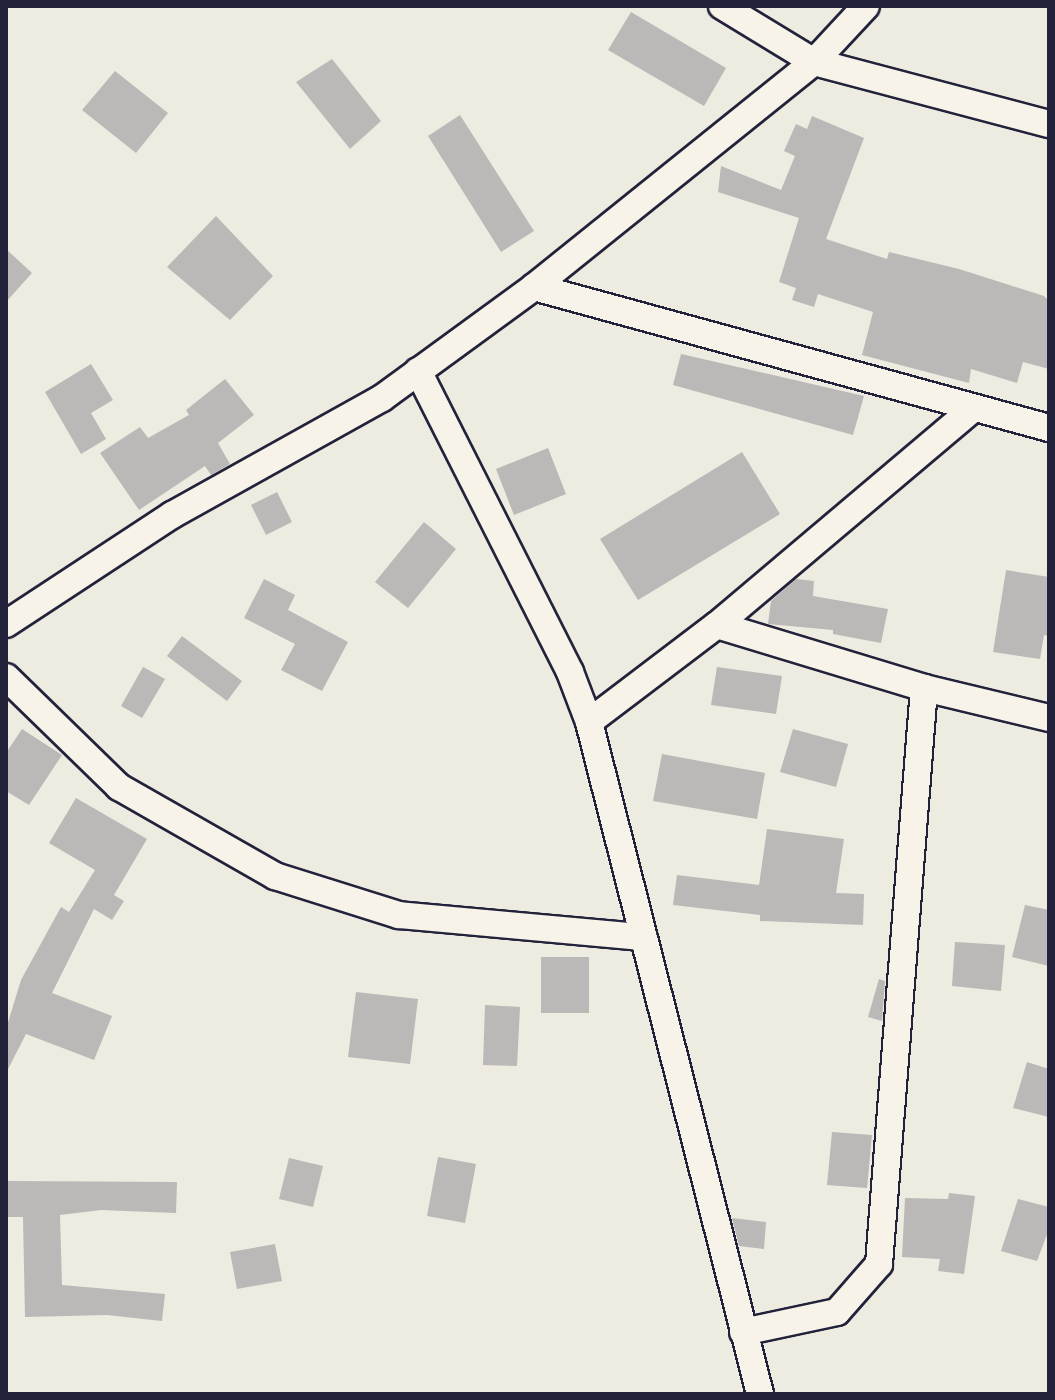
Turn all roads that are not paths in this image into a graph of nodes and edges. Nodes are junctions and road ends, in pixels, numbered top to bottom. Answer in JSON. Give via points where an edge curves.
{"nodes":[{"id":1,"x":722,"y":6,"type":"edge"},
{"id":2,"x":866,"y":6,"type":"edge"},
{"id":3,"x":814,"y":62,"type":"junction"},
{"id":4,"x":1049,"y":124,"type":"edge"},
{"id":5,"x":534,"y":287,"type":"junction"},
{"id":6,"x":418,"y":371,"type":"junction"},
{"id":7,"x":974,"y":408,"type":"junction"},
{"id":8,"x":1049,"y":428,"type":"edge"},
{"id":9,"x":6,"y":624,"type":"edge"},
{"id":10,"x":717,"y":625,"type":"junction"},
{"id":11,"x":6,"y":677,"type":"edge"},
{"id":12,"x":924,"y":688,"type":"junction"},
{"id":13,"x":1049,"y":718,"type":"edge"},
{"id":14,"x":589,"y":722,"type":"junction"},
{"id":15,"x":643,"y":937,"type":"junction"},
{"id":16,"x":743,"y":1332,"type":"junction"},
{"id":17,"x":760,"y":1394,"type":"edge"}],
"edges":[{"from":1,"to":3,"type":"street"},
{"from":2,"to":3,"type":"street"},
{"from":3,"to":4,"type":"street"},
{"from":3,"to":5,"type":"street"},
{"from":5,"to":6,"type":"street"},
{"from":5,"to":7,"type":"street"},
{"from":6,"to":9,"type":"street","via":[[382,398],[172,515]]},
{"from":6,"to":14,"type":"street","via":[[570,672]]},
{"from":7,"to":8,"type":"street"},
{"from":7,"to":10,"type":"street"},
{"from":10,"to":12,"type":"street"},
{"from":10,"to":14,"type":"street"},
{"from":11,"to":15,"type":"street","via":[[119,787],[275,876],[399,915]]},
{"from":12,"to":13,"type":"street"},
{"from":12,"to":16,"type":"street","via":[[879,1264],[837,1312]]},
{"from":14,"to":15,"type":"street"},
{"from":15,"to":16,"type":"street"},
{"from":16,"to":17,"type":"street"}]}
